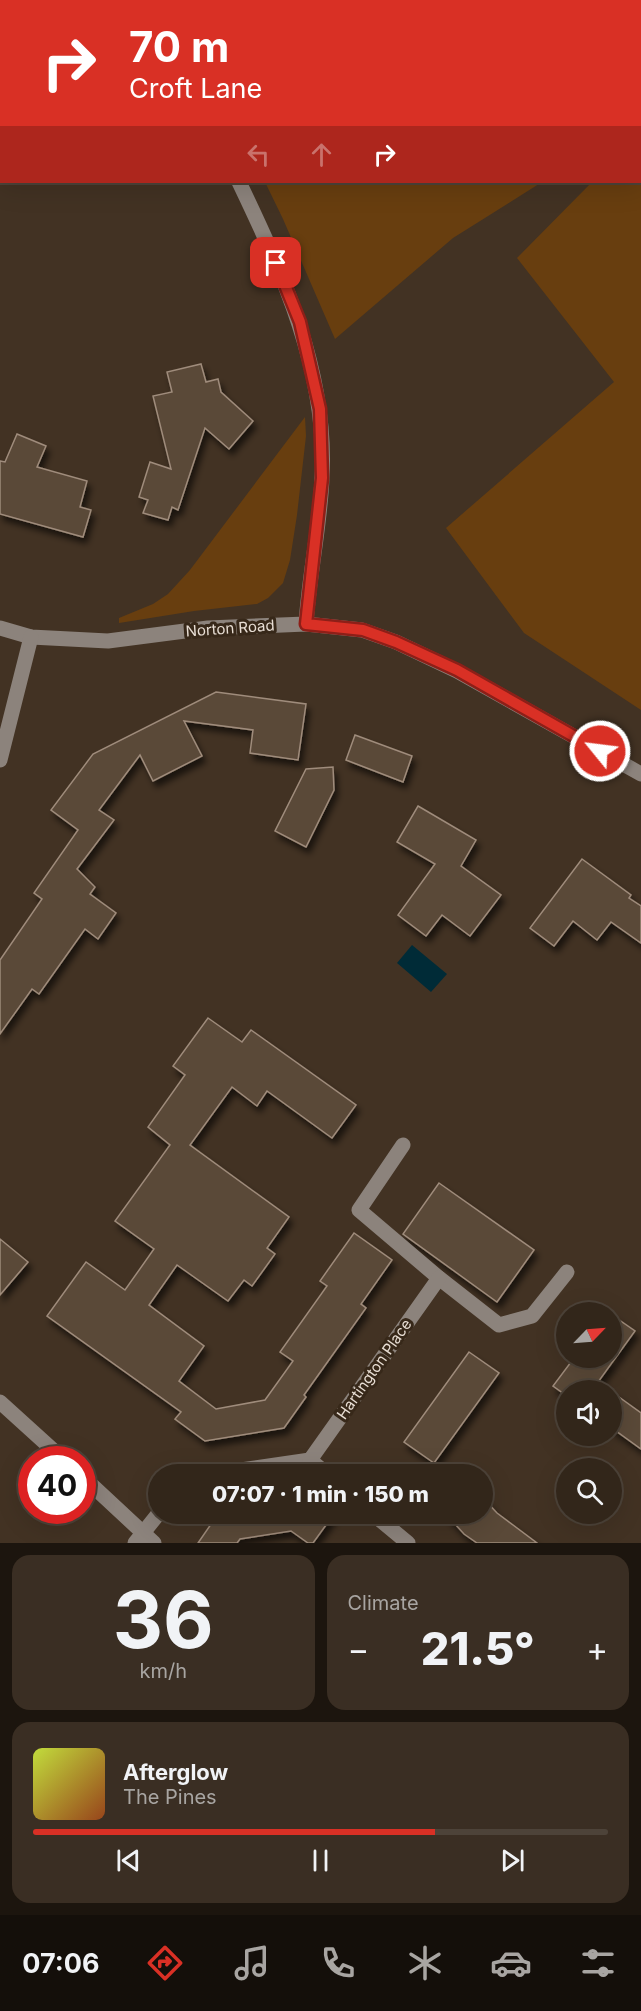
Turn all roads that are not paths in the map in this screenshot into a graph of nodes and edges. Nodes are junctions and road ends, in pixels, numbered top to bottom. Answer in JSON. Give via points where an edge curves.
{"nodes":[{"id":1,"x":239,"y":183,"type":"edge"},
{"id":2,"x":306,"y":624,"type":"junction"},
{"id":3,"x":0,"y":628,"type":"edge"},
{"id":4,"x":31,"y":637,"type":"junction"},
{"id":5,"x":0,"y":760,"type":"edge"},
{"id":6,"x":641,"y":774,"type":"edge"},
{"id":7,"x":403,"y":1145,"type":"dead end"},
{"id":8,"x":567,"y":1272,"type":"dead end"},
{"id":9,"x":439,"y":1278,"type":"junction"},
{"id":10,"x":0,"y":1402,"type":"edge"},
{"id":11,"x":49,"y":1446,"type":"edge"},
{"id":12,"x":310,"y":1460,"type":"junction"},
{"id":13,"x":282,"y":1464,"type":"edge"},
{"id":14,"x":315,"y":1464,"type":"edge"},
{"id":15,"x":96,"y":1490,"type":"edge"},
{"id":16,"x":153,"y":1524,"type":"edge"},
{"id":17,"x":385,"y":1524,"type":"edge"},
{"id":18,"x":144,"y":1539,"type":"edge"},
{"id":19,"x":408,"y":1543,"type":"edge"}],
"edges":[{"from":1,"to":2,"type":"street","via":[[300,322],[320,409],[322,478]]},
{"from":2,"to":4,"type":"street","name":"Norton Road","via":[[208,628],[108,641]]},
{"from":2,"to":6,"type":"street","name":"Norton Road","via":[[363,630],[396,642],[457,670]]},
{"from":3,"to":4,"type":"street","name":"Norton Road"},
{"from":4,"to":5,"type":"street"},
{"from":7,"to":9,"type":"street","via":[[359,1210]]},
{"from":8,"to":9,"type":"street","via":[[532,1316],[500,1325]]},
{"from":9,"to":12,"type":"street","name":"Hartington Place"},
{"from":10,"to":11,"type":"street"},
{"from":12,"to":13,"type":"street"},
{"from":12,"to":14,"type":"street"},
{"from":15,"to":18,"type":"street"},
{"from":16,"to":18,"type":"street"},
{"from":17,"to":19,"type":"street"}]}
